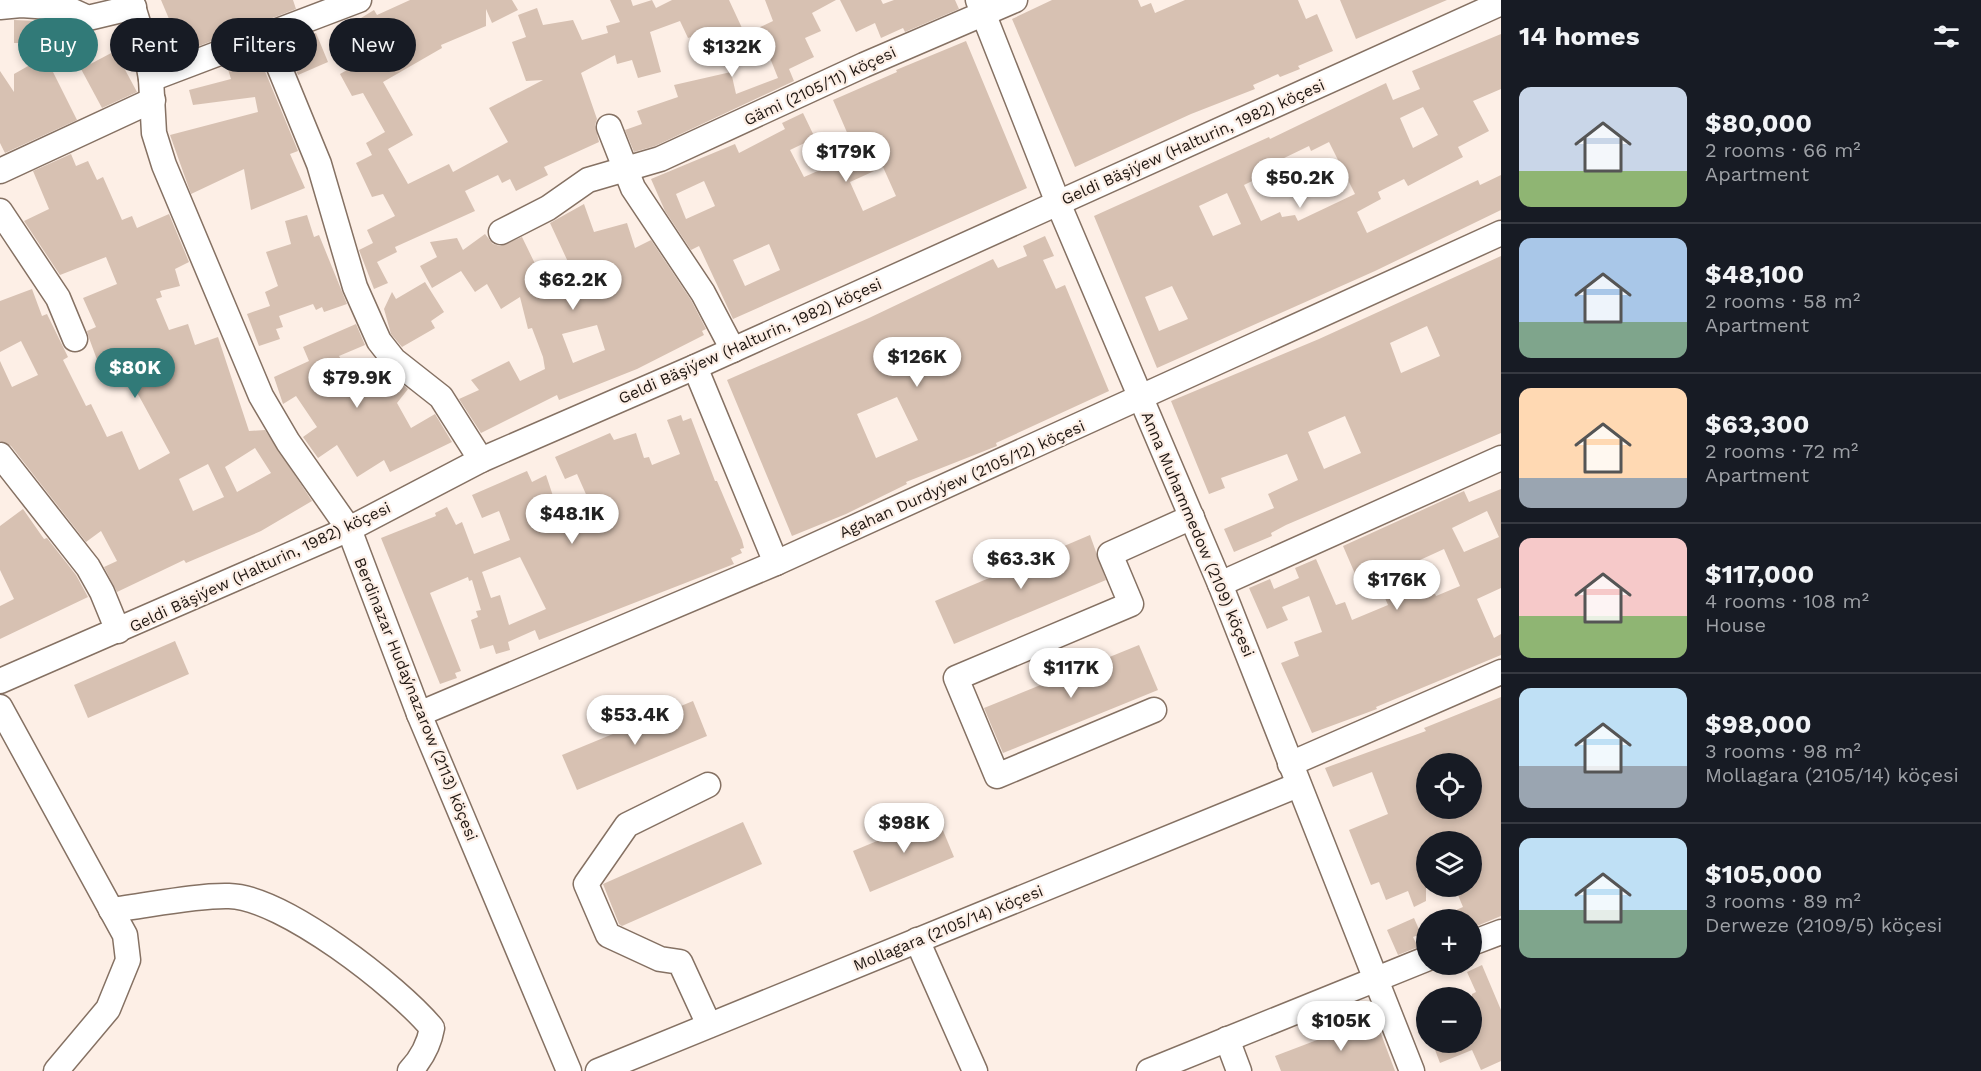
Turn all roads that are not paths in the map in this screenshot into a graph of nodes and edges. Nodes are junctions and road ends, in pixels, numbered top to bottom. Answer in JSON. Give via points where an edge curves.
{"nodes":[{"id":1,"x":359,"y":0,"type":"edge"},
{"id":2,"x":1015,"y":0,"type":"edge"},
{"id":3,"x":1501,"y":3,"type":"edge"},
{"id":4,"x":133,"y":4,"type":"edge"},
{"id":5,"x":0,"y":7,"type":"edge"},
{"id":6,"x":981,"y":7,"type":"edge"},
{"id":7,"x":311,"y":18,"type":"edge"},
{"id":8,"x":211,"y":62,"type":"edge"},
{"id":9,"x":281,"y":72,"type":"edge"},
{"id":10,"x":152,"y":90,"type":"junction"},
{"id":11,"x":609,"y":127,"type":"dead end"},
{"id":12,"x":0,"y":171,"type":"edge"},
{"id":13,"x":625,"y":171,"type":"junction"},
{"id":14,"x":1058,"y":203,"type":"junction"},
{"id":15,"x":0,"y":212,"type":"edge"},
{"id":16,"x":501,"y":232,"type":"dead end"},
{"id":17,"x":1501,"y":233,"type":"edge"},
{"id":18,"x":75,"y":339,"type":"dead end"},
{"id":19,"x":733,"y":350,"type":"junction"},
{"id":20,"x":695,"y":367,"type":"junction"},
{"id":21,"x":1141,"y":398,"type":"junction"},
{"id":22,"x":0,"y":455,"type":"edge"},
{"id":23,"x":1501,"y":458,"type":"edge"},
{"id":24,"x":481,"y":460,"type":"junction"},
{"id":25,"x":1192,"y":517,"type":"junction"},
{"id":26,"x":349,"y":529,"type":"junction"},
{"id":27,"x":777,"y":563,"type":"junction"},
{"id":28,"x":1220,"y":584,"type":"junction"},
{"id":29,"x":118,"y":632,"type":"junction"},
{"id":30,"x":1501,"y":672,"type":"edge"},
{"id":31,"x":0,"y":679,"type":"edge"},
{"id":32,"x":0,"y":707,"type":"edge"},
{"id":33,"x":1154,"y":710,"type":"dead end"},
{"id":34,"x":419,"y":714,"type":"junction"},
{"id":35,"x":1294,"y":775,"type":"junction"},
{"id":36,"x":708,"y":785,"type":"dead end"},
{"id":37,"x":111,"y":910,"type":"junction"},
{"id":38,"x":1501,"y":932,"type":"edge"},
{"id":39,"x":1482,"y":939,"type":"edge"},
{"id":40,"x":917,"y":940,"type":"junction"},
{"id":41,"x":1416,"y":963,"type":"edge"},
{"id":42,"x":1376,"y":978,"type":"junction"},
{"id":43,"x":709,"y":1026,"type":"junction"},
{"id":44,"x":1227,"y":1039,"type":"junction"},
{"id":45,"x":56,"y":1071,"type":"edge"},
{"id":46,"x":410,"y":1071,"type":"edge"},
{"id":47,"x":569,"y":1071,"type":"edge"},
{"id":48,"x":598,"y":1071,"type":"edge"},
{"id":49,"x":975,"y":1071,"type":"edge"},
{"id":50,"x":1149,"y":1071,"type":"edge"},
{"id":51,"x":1239,"y":1071,"type":"edge"},
{"id":52,"x":1412,"y":1071,"type":"edge"}],
"edges":[{"from":1,"to":7,"type":"street"},
{"from":2,"to":6,"type":"street","name":"Gämi (2105/11) köçesi"},
{"from":3,"to":14,"type":"street","name":"Geldi Bäşiýew (Halturin, 1982) köçesi"},
{"from":4,"to":5,"type":"street","via":[[88,18],[66,8]]},
{"from":4,"to":10,"type":"street","name":"Berdinazar Hudaýnazarow (2113) köçesi"},
{"from":6,"to":13,"type":"street","name":"Gämi (2105/11) köçesi","via":[[660,159]]},
{"from":6,"to":14,"type":"street","name":"Anna Muhammedow (2109) köçesi"},
{"from":8,"to":10,"type":"street"},
{"from":9,"to":24,"type":"street","via":[[319,164],[355,286],[379,341],[394,360],[441,397]]},
{"from":10,"to":12,"type":"street"},
{"from":10,"to":26,"type":"street","name":"Berdinazar Hudaýnazarow (2113) köçesi","via":[[154,132],[164,165],[261,396]]},
{"from":11,"to":13,"type":"street"},
{"from":13,"to":16,"type":"street","name":"Gämi (2105/11) köçesi","via":[[588,180],[548,208]]},
{"from":13,"to":19,"type":"street","via":[[703,293]]},
{"from":14,"to":19,"type":"street","name":"Geldi Bäşiýew (Halturin, 1982) köçesi"},
{"from":14,"to":21,"type":"street","name":"Anna Muhammedow (2109) köçesi"},
{"from":15,"to":18,"type":"street","via":[[58,298]]},
{"from":17,"to":21,"type":"street","name":"Agahan Durdyýew (2105/12) köçesi"},
{"from":19,"to":20,"type":"street","name":"Geldi Bäşiýew (Halturin, 1982) köçesi"},
{"from":20,"to":24,"type":"street","name":"Geldi Bäşiýew (Halturin, 1982) köçesi"},
{"from":20,"to":27,"type":"street"},
{"from":21,"to":25,"type":"street","name":"Anna Muhammedow (2109) köçesi"},
{"from":21,"to":27,"type":"street","name":"Agahan Durdyýew (2105/12) köçesi"},
{"from":22,"to":29,"type":"street","via":[[88,567]]},
{"from":23,"to":28,"type":"street"},
{"from":24,"to":26,"type":"street","name":"Geldi Bäşiýew (Halturin, 1982) köçesi"},
{"from":25,"to":28,"type":"street","name":"Anna Muhammedow (2109) köçesi"},
{"from":25,"to":33,"type":"street","via":[[1110,554],[1131,604],[956,678],[997,776]]},
{"from":26,"to":29,"type":"street","name":"Geldi Bäşiýew (Halturin, 1982) köçesi"},
{"from":26,"to":34,"type":"street","name":"Berdinazar Hudaýnazarow (2113) köçesi"},
{"from":27,"to":34,"type":"street","name":"Agahan Durdyýew (2105/12) köçesi"},
{"from":28,"to":35,"type":"street","name":"Anna Muhammedow (2109) köçesi"},
{"from":29,"to":31,"type":"street","name":"Geldi Bäşiýew (Halturin, 1982) köçesi"},
{"from":30,"to":35,"type":"street","name":"Mollagara (2105/14) köçesi"},
{"from":32,"to":37,"type":"street"},
{"from":34,"to":47,"type":"street","name":"Berdinazar Hudaýnazarow (2113) köçesi"},
{"from":35,"to":40,"type":"street","name":"Mollagara (2105/14) köçesi"},
{"from":35,"to":42,"type":"street","name":"Anna Muhammedow (2109) köçesi"},
{"from":36,"to":43,"type":"street","via":[[627,825],[586,884],[608,935],[660,959],[680,962]]},
{"from":37,"to":45,"type":"street","via":[[125,935],[128,960],[108,1009]]},
{"from":37,"to":46,"type":"street","via":[[230,896],[281,912],[346,954],[399,995],[432,1028],[421,1059]]},
{"from":38,"to":39,"type":"street"},
{"from":40,"to":43,"type":"street","name":"Mollagara (2105/14) köçesi"},
{"from":40,"to":49,"type":"street"},
{"from":41,"to":42,"type":"street"},
{"from":42,"to":44,"type":"street"},
{"from":42,"to":52,"type":"street","name":"Anna Muhammedow (2109) köçesi"},
{"from":43,"to":48,"type":"street","name":"Mollagara (2105/14) köçesi"},
{"from":44,"to":50,"type":"street"},
{"from":44,"to":51,"type":"street"}]}
